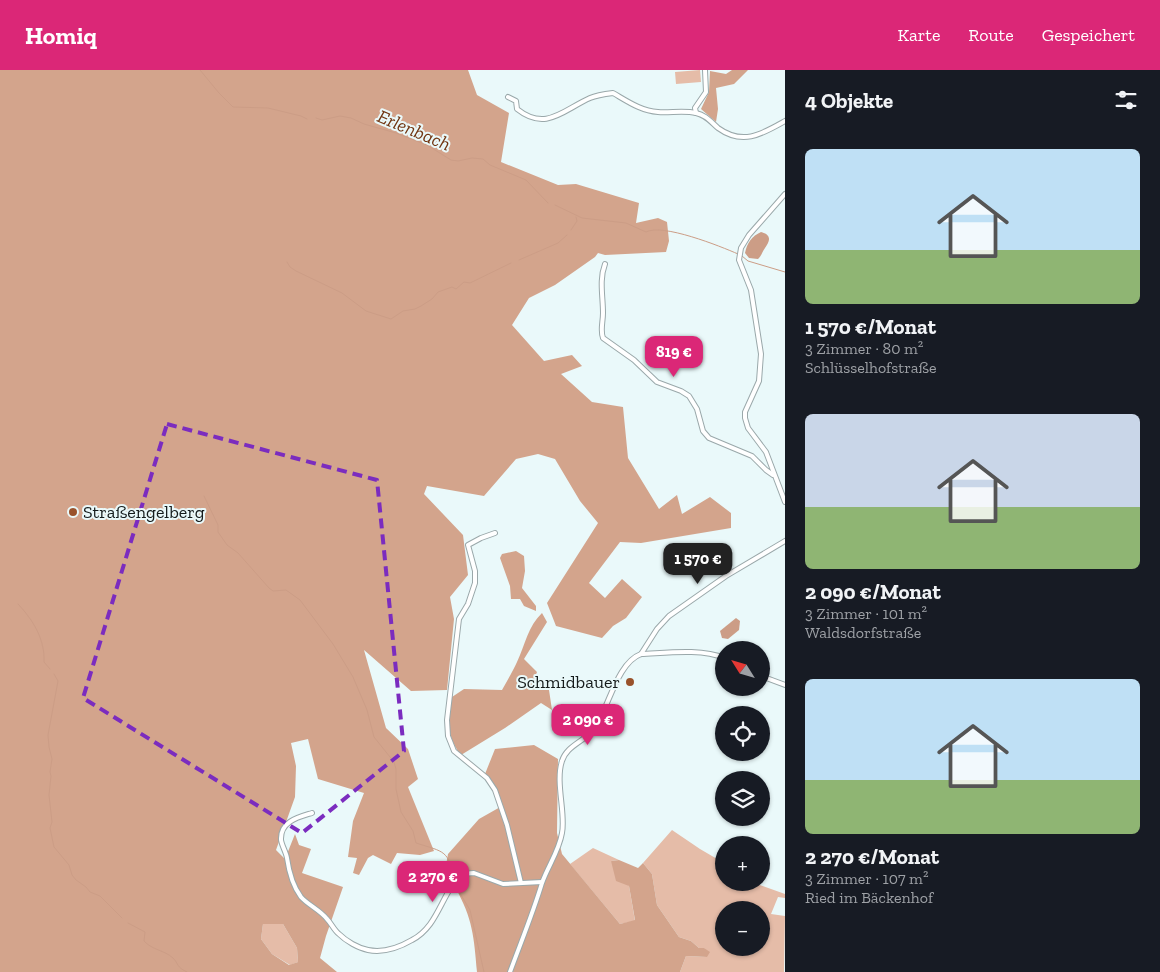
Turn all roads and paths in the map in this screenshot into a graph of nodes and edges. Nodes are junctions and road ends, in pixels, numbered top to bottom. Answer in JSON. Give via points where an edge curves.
{"nodes":[{"id":1,"x":705,"y":70,"type":"edge"},
{"id":2,"x":508,"y":97,"type":"dead end"},
{"id":3,"x":696,"y":113,"type":"junction"},
{"id":4,"x":785,"y":121,"type":"edge"},
{"id":5,"x":785,"y":194,"type":"edge"},
{"id":6,"x":605,"y":264,"type":"dead end"},
{"id":7,"x":773,"y":475,"type":"junction"},
{"id":8,"x":785,"y":502,"type":"edge"},
{"id":9,"x":495,"y":533,"type":"dead end"},
{"id":10,"x":785,"y":541,"type":"edge"},
{"id":11,"x":641,"y":654,"type":"junction"},
{"id":12,"x":715,"y":654,"type":"edge"},
{"id":13,"x":770,"y":679,"type":"edge"},
{"id":14,"x":785,"y":685,"type":"edge"},
{"id":15,"x":312,"y":813,"type":"dead end"},
{"id":16,"x":542,"y":882,"type":"junction"},
{"id":17,"x":521,"y":883,"type":"junction"},
{"id":18,"x":510,"y":972,"type":"edge"}],
"edges":[{"from":1,"to":3,"type":"street","via":[[706,92],[695,108]]},
{"from":2,"to":3,"type":"street","via":[[516,101],[517,109],[544,120],[591,98],[613,93],[636,106],[656,112]]},
{"from":3,"to":4,"type":"street","via":[[738,137],[758,135]]},
{"from":5,"to":7,"type":"street","via":[[749,235],[739,254],[751,290],[761,354],[759,381],[745,418],[748,428],[766,452]]},
{"from":6,"to":7,"type":"street","via":[[601,282],[603,338],[634,360],[657,382],[689,396],[709,438],[752,456]]},
{"from":7,"to":8,"type":"street"},
{"from":9,"to":17,"type":"street","via":[[468,545],[476,571],[475,584],[459,619],[448,736],[454,751],[487,778],[494,790],[507,825]]},
{"from":10,"to":11,"type":"street","via":[[726,576],[669,616]]},
{"from":11,"to":12,"type":"street"},
{"from":11,"to":16,"type":"street","via":[[625,668],[592,730],[568,750],[562,760],[562,832]]},
{"from":13,"to":14,"type":"street"},
{"from":15,"to":17,"type":"street","via":[[294,818],[283,832],[281,840],[292,880],[303,899],[327,918],[338,934],[360,948],[378,951],[414,940],[429,926],[450,888],[462,874],[474,873],[503,884]]},
{"from":16,"to":17,"type":"street"},
{"from":16,"to":18,"type":"street"}]}
